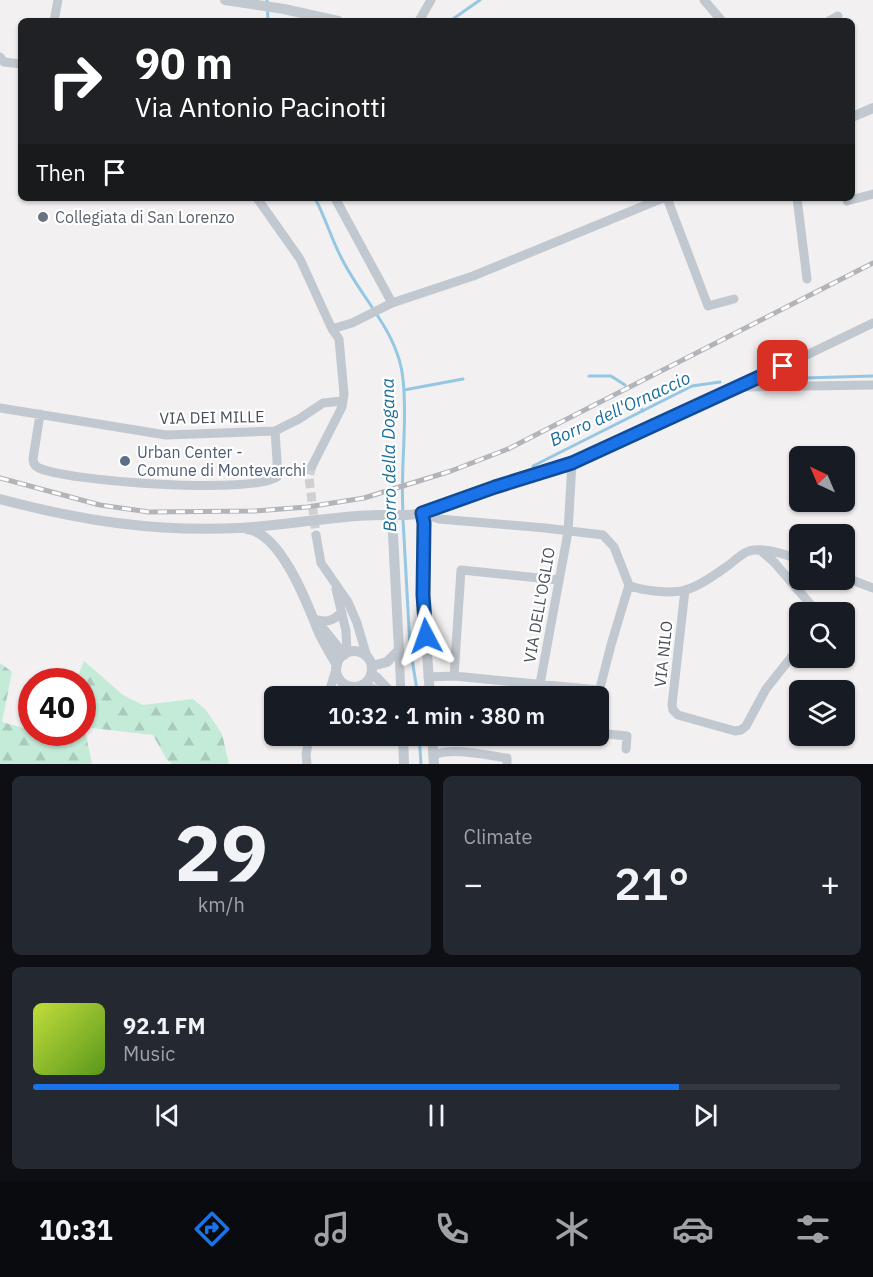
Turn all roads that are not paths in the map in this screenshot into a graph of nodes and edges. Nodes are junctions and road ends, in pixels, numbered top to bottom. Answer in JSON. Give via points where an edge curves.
{"nodes":[{"id":1,"x":58,"y":0,"type":"edge"},
{"id":2,"x":225,"y":0,"type":"edge"},
{"id":3,"x":431,"y":0,"type":"edge"},
{"id":4,"x":704,"y":0,"type":"edge"},
{"id":5,"x":838,"y":16,"type":"dead end"},
{"id":6,"x":55,"y":18,"type":"edge"},
{"id":7,"x":324,"y":18,"type":"edge"},
{"id":8,"x":421,"y":18,"type":"edge"},
{"id":9,"x":720,"y":18,"type":"edge"},
{"id":10,"x":834,"y":18,"type":"edge"},
{"id":11,"x":0,"y":57,"type":"edge"},
{"id":12,"x":18,"y":64,"type":"edge"},
{"id":13,"x":873,"y":108,"type":"edge"},
{"id":14,"x":855,"y":116,"type":"edge"},
{"id":15,"x":873,"y":194,"type":"edge"},
{"id":16,"x":855,"y":199,"type":"edge"},
{"id":17,"x":260,"y":201,"type":"edge"},
{"id":18,"x":336,"y":201,"type":"edge"},
{"id":19,"x":658,"y":201,"type":"edge"},
{"id":20,"x":666,"y":201,"type":"edge"},
{"id":21,"x":797,"y":201,"type":"edge"},
{"id":22,"x":807,"y":279,"type":"dead end"},
{"id":23,"x":734,"y":299,"type":"dead end"},
{"id":24,"x":388,"y":305,"type":"junction"},
{"id":25,"x":352,"y":323,"type":"junction"},
{"id":26,"x":873,"y":323,"type":"edge"},
{"id":27,"x":332,"y":329,"type":"junction"},
{"id":28,"x":339,"y":339,"type":"junction"},
{"id":29,"x":873,"y":386,"type":"edge"},
{"id":30,"x":740,"y":387,"type":"junction"},
{"id":31,"x":342,"y":401,"type":"junction"},
{"id":32,"x":0,"y":408,"type":"edge"},
{"id":33,"x":40,"y":414,"type":"junction"},
{"id":34,"x":275,"y":430,"type":"junction"},
{"id":35,"x":572,"y":463,"type":"junction"},
{"id":36,"x":312,"y":466,"type":"tunnel mouth"},
{"id":37,"x":0,"y":499,"type":"edge"},
{"id":38,"x":418,"y":514,"type":"junction"},
{"id":39,"x":395,"y":515,"type":"junction"},
{"id":40,"x":294,"y":523,"type":"junction"},
{"id":41,"x":241,"y":528,"type":"junction"},
{"id":42,"x":568,"y":532,"type":"junction"},
{"id":43,"x":316,"y":535,"type":"tunnel mouth"},
{"id":44,"x":276,"y":549,"type":"junction"},
{"id":45,"x":759,"y":550,"type":"junction"},
{"id":46,"x":789,"y":556,"type":"edge"},
{"id":47,"x":558,"y":580,"type":"junction"},
{"id":48,"x":855,"y":581,"type":"edge"},
{"id":49,"x":335,"y":584,"type":"junction"},
{"id":50,"x":629,"y":585,"type":"junction"},
{"id":51,"x":873,"y":588,"type":"edge"},
{"id":52,"x":685,"y":590,"type":"junction"},
{"id":53,"x":808,"y":602,"type":"edge"},
{"id":54,"x":342,"y":612,"type":"junction"},
{"id":55,"x":314,"y":620,"type":"junction"},
{"id":56,"x":399,"y":650,"type":"junction"},
{"id":57,"x":345,"y":654,"type":"junction"},
{"id":58,"x":789,"y":660,"type":"edge"},
{"id":59,"x":370,"y":666,"type":"junction"},
{"id":60,"x":336,"y":667,"type":"junction"},
{"id":61,"x":454,"y":676,"type":"junction"},
{"id":62,"x":428,"y":677,"type":"junction"},
{"id":63,"x":364,"y":684,"type":"junction"},
{"id":64,"x":540,"y":684,"type":"junction"},
{"id":65,"x":331,"y":686,"type":"edge"},
{"id":66,"x":350,"y":686,"type":"edge"},
{"id":67,"x":356,"y":686,"type":"edge"},
{"id":68,"x":368,"y":686,"type":"edge"},
{"id":69,"x":385,"y":686,"type":"edge"},
{"id":70,"x":401,"y":686,"type":"edge"},
{"id":71,"x":429,"y":686,"type":"edge"},
{"id":72,"x":553,"y":686,"type":"edge"},
{"id":73,"x":601,"y":686,"type":"edge"},
{"id":74,"x":609,"y":734,"type":"edge"},
{"id":75,"x":308,"y":746,"type":"edge"},
{"id":76,"x":403,"y":746,"type":"edge"},
{"id":77,"x":626,"y":749,"type":"dead end"},
{"id":78,"x":434,"y":760,"type":"edge"},
{"id":79,"x":307,"y":764,"type":"edge"},
{"id":80,"x":404,"y":764,"type":"edge"},
{"id":81,"x":507,"y":764,"type":"edge"}],
"edges":[{"from":1,"to":6,"type":"street"},
{"from":2,"to":7,"type":"street"},
{"from":3,"to":8,"type":"street"},
{"from":4,"to":9,"type":"street"},
{"from":5,"to":10,"type":"street"},
{"from":11,"to":12,"type":"street","via":[[4,62]]},
{"from":13,"to":14,"type":"street"},
{"from":15,"to":16,"type":"street"},
{"from":17,"to":27,"type":"street","via":[[300,259]]},
{"from":18,"to":24,"type":"street"},
{"from":19,"to":24,"type":"street","via":[[473,276]]},
{"from":20,"to":23,"type":"street","via":[[708,306]]},
{"from":21,"to":22,"type":"street"},
{"from":24,"to":25,"type":"street"},
{"from":25,"to":27,"type":"street"},
{"from":25,"to":28,"type":"street"},
{"from":26,"to":30,"type":"street"},
{"from":27,"to":28,"type":"street"},
{"from":28,"to":31,"type":"street"},
{"from":29,"to":30,"type":"street"},
{"from":30,"to":35,"type":"street"},
{"from":31,"to":34,"type":"street","name":"VIA DEI MILLE","via":[[323,403]]},
{"from":31,"to":36,"type":"street"},
{"from":32,"to":33,"type":"street","name":"VIA DEI MILLE"},
{"from":33,"to":34,"type":"street","name":"VIA DEI MILLE","via":[[166,435]]},
{"from":33,"to":34,"type":"street","via":[[33,459],[37,467],[99,479],[184,486],[274,480],[278,476]]},
{"from":35,"to":38,"type":"street"},
{"from":35,"to":42,"type":"street","name":"VIA DELL'OGLIO"},
{"from":37,"to":41,"type":"street","via":[[126,526]]},
{"from":38,"to":39,"type":"street"},
{"from":38,"to":42,"type":"street"},
{"from":38,"to":62,"type":"street","via":[[424,523]]},
{"from":39,"to":40,"type":"street"},
{"from":39,"to":56,"type":"street"},
{"from":40,"to":41,"type":"street"},
{"from":40,"to":44,"type":"street","via":[[277,532]]},
{"from":41,"to":44,"type":"street","via":[[255,530]]},
{"from":42,"to":47,"type":"street","name":"VIA DELL'OGLIO"},
{"from":42,"to":50,"type":"street","via":[[603,535],[614,547]]},
{"from":43,"to":49,"type":"street","via":[[321,563]]},
{"from":44,"to":55,"type":"street"},
{"from":45,"to":46,"type":"street"},
{"from":45,"to":52,"type":"street","via":[[747,552]]},
{"from":45,"to":53,"type":"street"},
{"from":47,"to":61,"type":"street","via":[[462,570]]},
{"from":47,"to":64,"type":"street","name":"VIA DELL'OGLIO"},
{"from":48,"to":51,"type":"street"},
{"from":49,"to":54,"type":"street"},
{"from":49,"to":59,"type":"street","via":[[357,623]]},
{"from":50,"to":52,"type":"street","via":[[637,589]]},
{"from":50,"to":73,"type":"street"},
{"from":52,"to":58,"type":"street","name":"VIA NILO","via":[[672,705],[678,715],[741,730]]},
{"from":54,"to":55,"type":"street","via":[[328,622]]},
{"from":54,"to":57,"type":"street","via":[[347,639]]},
{"from":55,"to":57,"type":"street"},
{"from":55,"to":60,"type":"street"},
{"from":56,"to":59,"type":"street","via":[[387,662]]},
{"from":56,"to":70,"type":"street"},
{"from":57,"to":59,"type":"street","via":[[358,652]]},
{"from":57,"to":60,"type":"street"},
{"from":59,"to":63,"type":"street"},
{"from":59,"to":69,"type":"street"},
{"from":60,"to":65,"type":"street"},
{"from":60,"to":66,"type":"street","via":[[342,683]]},
{"from":61,"to":62,"type":"street"},
{"from":61,"to":64,"type":"street"},
{"from":62,"to":71,"type":"street"},
{"from":63,"to":67,"type":"street"},
{"from":63,"to":68,"type":"street"},
{"from":64,"to":72,"type":"street"},
{"from":74,"to":77,"type":"street","via":[[627,736]]},
{"from":75,"to":79,"type":"street"},
{"from":76,"to":80,"type":"street"},
{"from":78,"to":81,"type":"street","via":[[443,752],[507,758]]}]}
